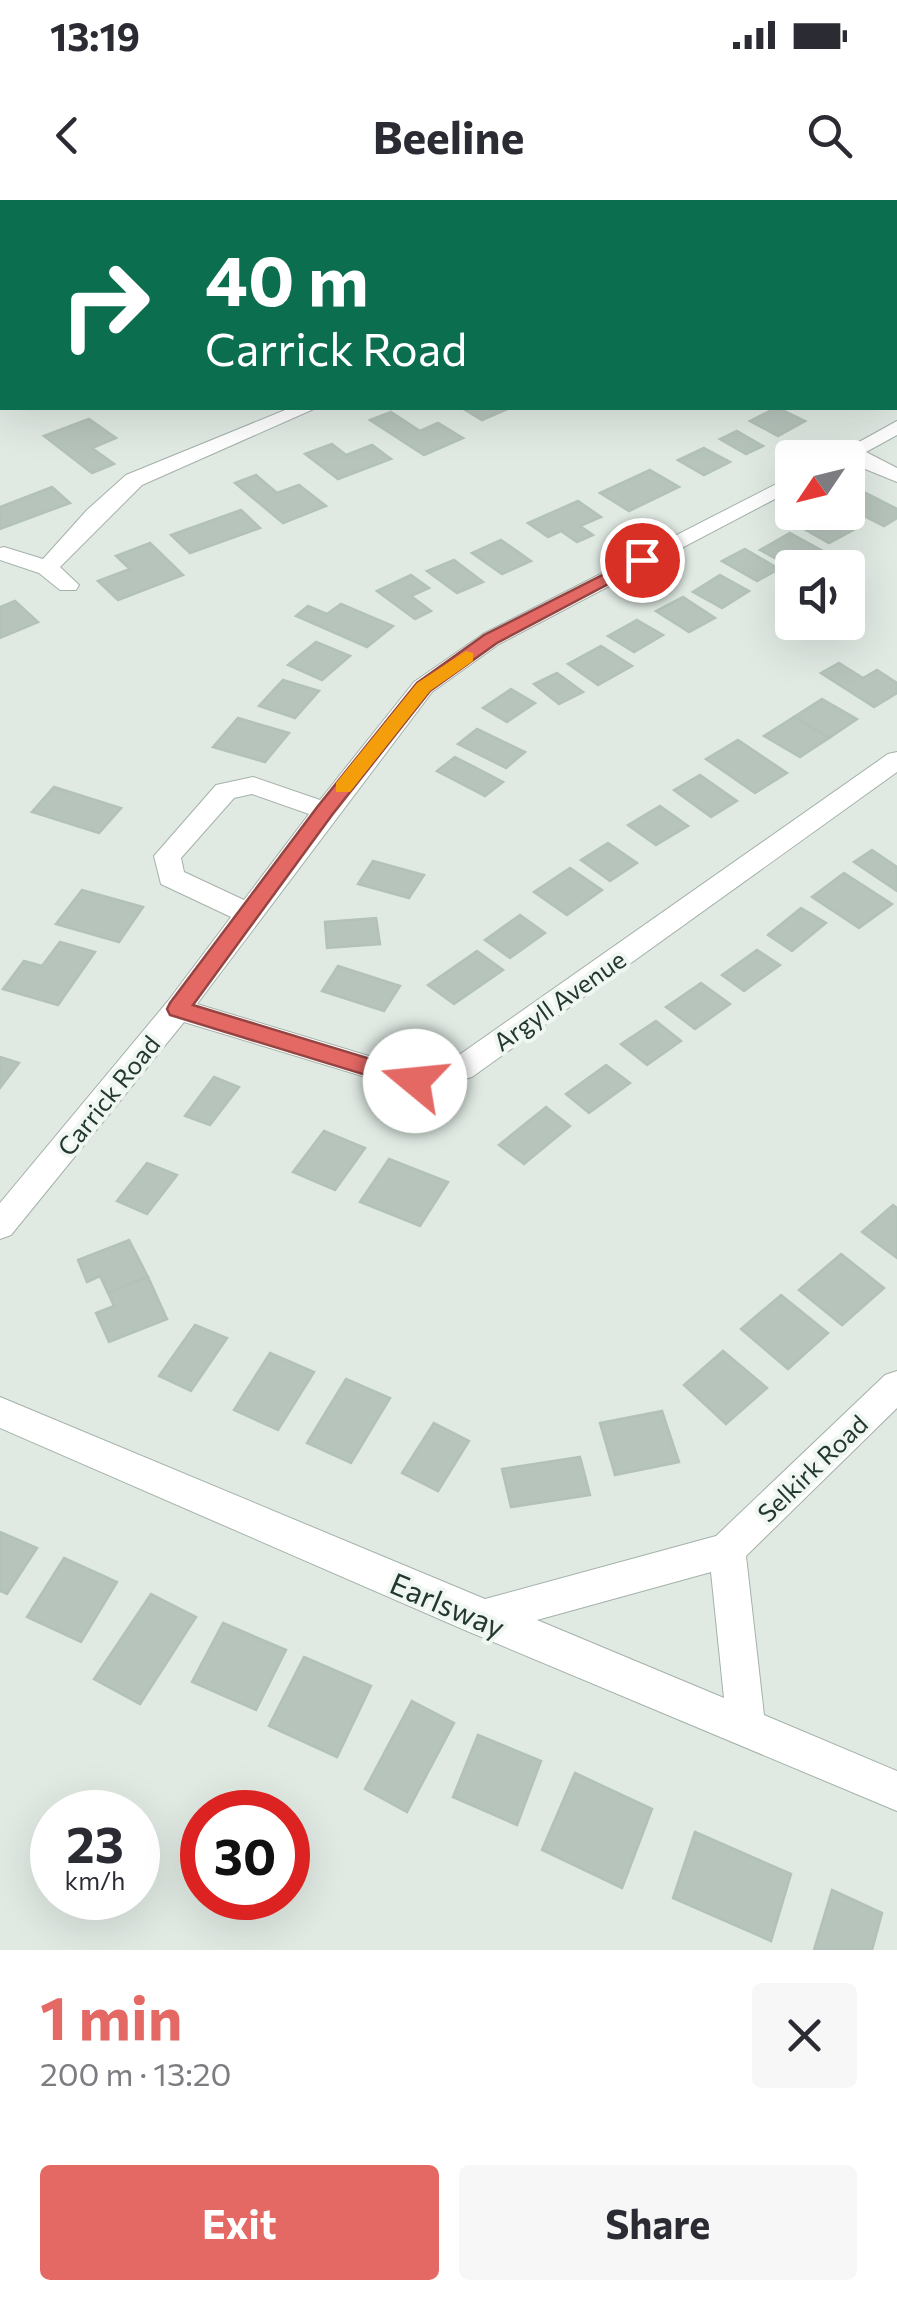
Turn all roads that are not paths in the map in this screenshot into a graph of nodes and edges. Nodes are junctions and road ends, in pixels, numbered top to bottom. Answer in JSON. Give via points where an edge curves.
{"nodes":[{"id":1,"x":301,"y":410,"type":"edge"},
{"id":2,"x":897,"y":427,"type":"edge"},
{"id":3,"x":865,"y":444,"type":"edge"},
{"id":4,"x":865,"y":463,"type":"edge"},
{"id":5,"x":897,"y":476,"type":"edge"},
{"id":6,"x":775,"y":491,"type":"edge"},
{"id":7,"x":4,"y":554,"type":"dead end"},
{"id":8,"x":47,"y":568,"type":"junction"},
{"id":9,"x":68,"y":585,"type":"dead end"},
{"id":10,"x":897,"y":760,"type":"edge"},
{"id":11,"x":325,"y":811,"type":"junction"},
{"id":12,"x":248,"y":914,"type":"junction"},
{"id":13,"x":178,"y":1009,"type":"junction"},
{"id":14,"x":0,"y":1226,"type":"edge"},
{"id":15,"x":897,"y":1386,"type":"edge"},
{"id":16,"x":0,"y":1412,"type":"edge"},
{"id":17,"x":727,"y":1550,"type":"junction"},
{"id":18,"x":480,"y":1618,"type":"junction"},
{"id":19,"x":746,"y":1726,"type":"junction"},
{"id":20,"x":897,"y":1791,"type":"edge"}],
"edges":[{"from":1,"to":8,"type":"street","via":[[134,480]]},
{"from":2,"to":3,"type":"street"},
{"from":4,"to":5,"type":"street"},
{"from":6,"to":11,"type":"street","name":"Carrick Road","via":[[491,639],[424,687]]},
{"from":7,"to":8,"type":"street"},
{"from":8,"to":9,"type":"street"},
{"from":10,"to":13,"type":"street","name":"Argyll Avenue","via":[[461,1070],[415,1081]]},
{"from":11,"to":12,"type":"street","name":"Carrick Road"},
{"from":11,"to":12,"type":"street","via":[[253,785],[225,791],[167,856],[171,877]]},
{"from":12,"to":13,"type":"street","name":"Carrick Road"},
{"from":13,"to":14,"type":"street","name":"Carrick Road"},
{"from":15,"to":17,"type":"street","name":"Selkirk Road"},
{"from":16,"to":18,"type":"street","name":"Earlsway"},
{"from":17,"to":18,"type":"street","name":"Selkirk Road"},
{"from":17,"to":19,"type":"street"},
{"from":18,"to":19,"type":"street","name":"Earlsway"},
{"from":19,"to":20,"type":"street","name":"Earlsway"}]}
